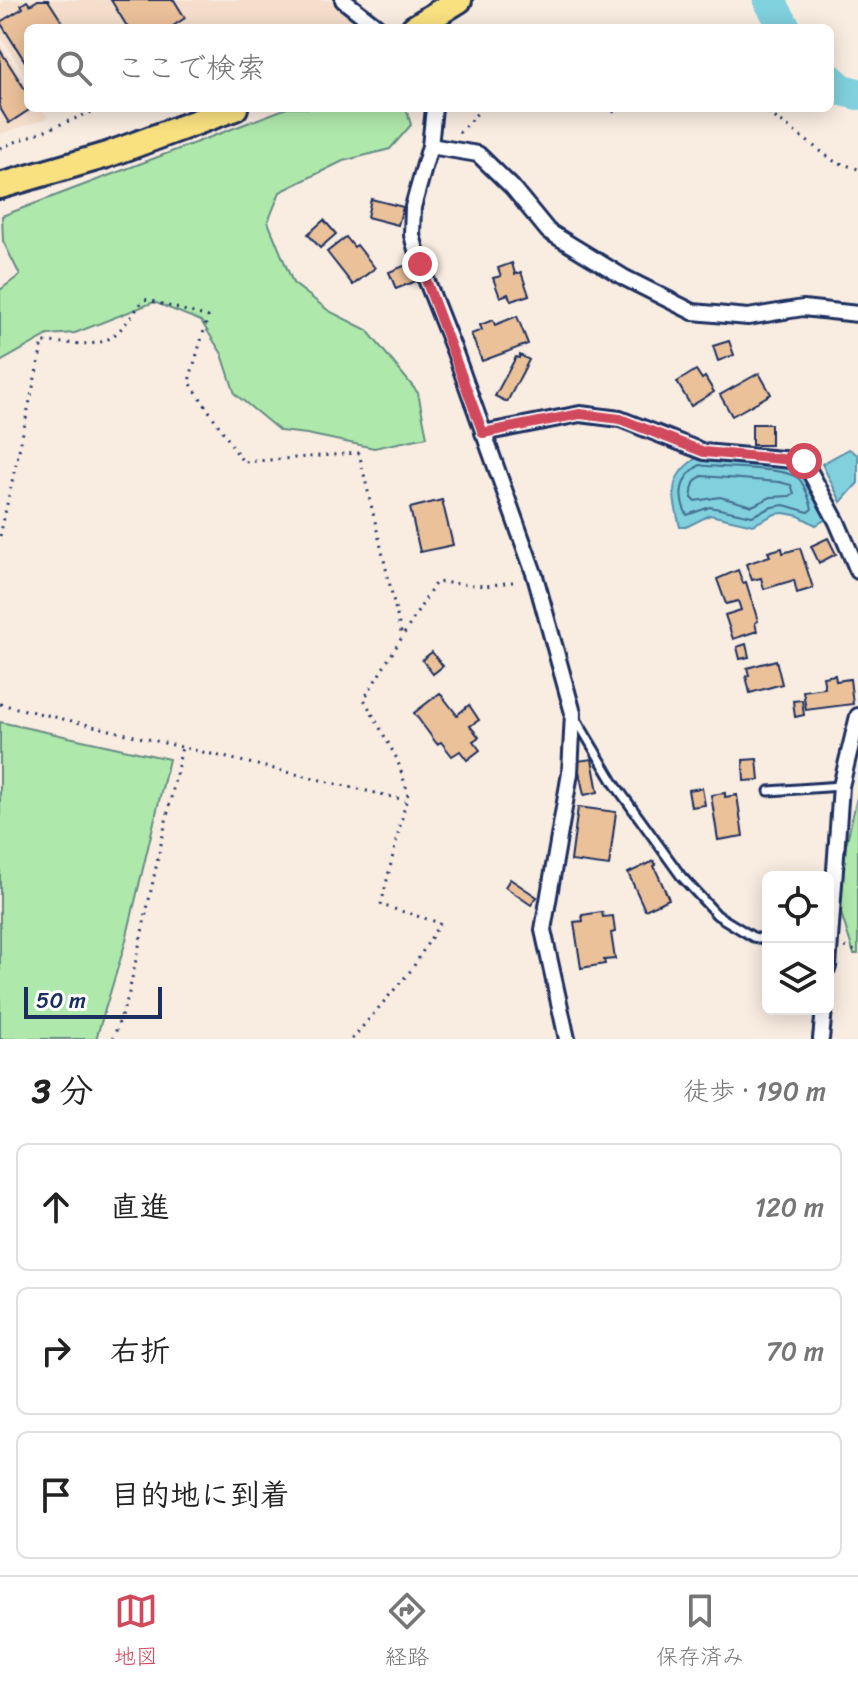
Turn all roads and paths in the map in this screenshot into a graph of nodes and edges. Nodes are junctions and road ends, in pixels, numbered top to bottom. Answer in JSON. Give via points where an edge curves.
{"nodes":[{"id":1,"x":343,"y":0,"type":"edge"},
{"id":2,"x":459,"y":0,"type":"edge"},
{"id":3,"x":374,"y":24,"type":"edge"},
{"id":4,"x":420,"y":24,"type":"edge"},
{"id":5,"x":92,"y":112,"type":"edge"},
{"id":6,"x":224,"y":112,"type":"edge"},
{"id":7,"x":434,"y":112,"type":"edge"},
{"id":8,"x":479,"y":112,"type":"edge"},
{"id":9,"x":767,"y":112,"type":"edge"},
{"id":10,"x":430,"y":146,"type":"junction"},
{"id":11,"x":0,"y":148,"type":"edge"},
{"id":12,"x":447,"y":149,"type":"junction"},
{"id":13,"x":858,"y":169,"type":"edge"},
{"id":14,"x":0,"y":186,"type":"edge"},
{"id":15,"x":858,"y":314,"type":"edge"},
{"id":16,"x":483,"y":433,"type":"junction"},
{"id":17,"x":0,"y":536,"type":"edge"},
{"id":18,"x":858,"y":571,"type":"edge"},
{"id":19,"x":535,"y":576,"type":"junction"},
{"id":20,"x":402,"y":637,"type":"junction"},
{"id":21,"x":0,"y":704,"type":"edge"},
{"id":22,"x":573,"y":713,"type":"junction"},
{"id":23,"x":858,"y":716,"type":"edge"},
{"id":24,"x":182,"y":747,"type":"junction"},
{"id":25,"x":841,"y":786,"type":"junction"},
{"id":26,"x":769,"y":791,"type":"dead end"},
{"id":27,"x":406,"y":800,"type":"junction"},
{"id":28,"x":762,"y":939,"type":"edge"},
{"id":29,"x":829,"y":943,"type":"edge"},
{"id":30,"x":823,"y":1015,"type":"edge"},
{"id":31,"x":113,"y":1039,"type":"edge"},
{"id":32,"x":352,"y":1039,"type":"edge"},
{"id":33,"x":567,"y":1039,"type":"edge"},
{"id":34,"x":821,"y":1039,"type":"edge"}],
"edges":[{"from":1,"to":3,"type":"street"},
{"from":2,"to":4,"type":"highway"},
{"from":5,"to":11,"type":"path"},
{"from":6,"to":14,"type":"highway","via":[[107,155]]},
{"from":7,"to":10,"type":"street"},
{"from":8,"to":12,"type":"path"},
{"from":9,"to":13,"type":"path","via":[[834,161]]},
{"from":10,"to":12,"type":"street"},
{"from":10,"to":16,"type":"street","via":[[413,207],[412,235]]},
{"from":12,"to":15,"type":"street","via":[[478,154],[548,231],[693,312],[748,317],[803,308]]},
{"from":16,"to":18,"type":"street","via":[[580,414],[620,419],[704,452],[804,461]]},
{"from":16,"to":19,"type":"street"},
{"from":17,"to":20,"type":"path","via":[[43,342],[103,344],[123,329],[144,299],[208,317],[189,381],[243,462],[359,453]]},
{"from":19,"to":20,"type":"path","via":[[485,586],[436,582]]},
{"from":19,"to":22,"type":"street"},
{"from":20,"to":27,"type":"path","via":[[364,699],[397,759]]},
{"from":21,"to":24,"type":"path"},
{"from":22,"to":28,"type":"lane","via":[[614,783],[681,876],[717,915]]},
{"from":22,"to":33,"type":"street","via":[[570,773],[543,930]]},
{"from":23,"to":25,"type":"street"},
{"from":24,"to":27,"type":"path"},
{"from":24,"to":31,"type":"path","via":[[128,997]]},
{"from":25,"to":26,"type":"lane"},
{"from":25,"to":29,"type":"street"},
{"from":27,"to":32,"type":"path","via":[[381,905],[440,923],[412,969]]},
{"from":30,"to":34,"type":"street"}]}
